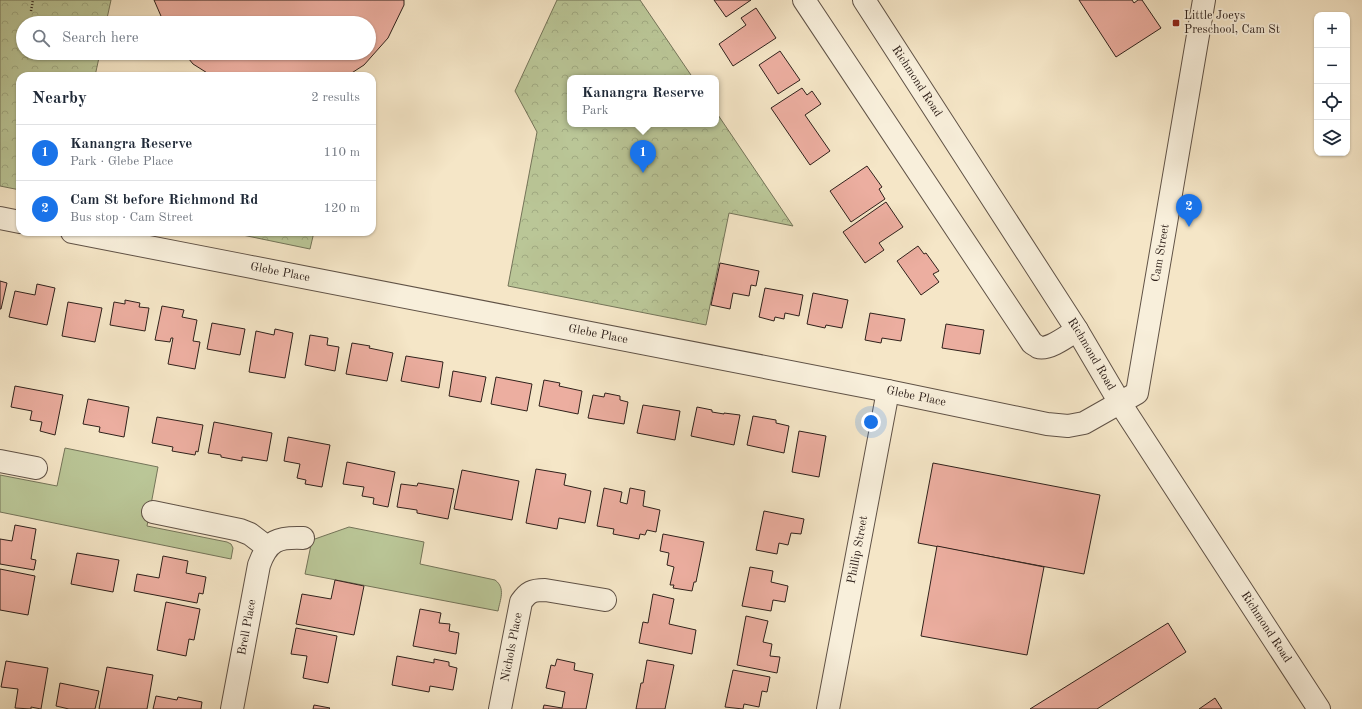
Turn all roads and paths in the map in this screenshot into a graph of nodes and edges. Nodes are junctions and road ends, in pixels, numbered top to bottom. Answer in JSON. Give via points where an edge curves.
{"nodes":[{"id":1,"x":33,"y":0,"type":"edge"},
{"id":2,"x":804,"y":0,"type":"edge"},
{"id":3,"x":864,"y":0,"type":"edge"},
{"id":4,"x":1204,"y":0,"type":"edge"},
{"id":5,"x":31,"y":11,"type":"dead end"},
{"id":6,"x":0,"y":218,"type":"edge"},
{"id":7,"x":16,"y":221,"type":"edge"},
{"id":8,"x":92,"y":236,"type":"edge"},
{"id":9,"x":1078,"y":330,"type":"junction"},
{"id":10,"x":888,"y":392,"type":"junction"},
{"id":11,"x":1120,"y":403,"type":"junction"},
{"id":12,"x":0,"y":461,"type":"edge"},
{"id":13,"x":36,"y":468,"type":"dead end"},
{"id":14,"x":153,"y":512,"type":"dead end"},
{"id":15,"x":303,"y":538,"type":"dead end"},
{"id":16,"x":267,"y":547,"type":"junction"},
{"id":17,"x":604,"y":600,"type":"dead end"},
{"id":18,"x":232,"y":709,"type":"edge"},
{"id":19,"x":500,"y":709,"type":"edge"},
{"id":20,"x":828,"y":709,"type":"edge"},
{"id":21,"x":1318,"y":709,"type":"edge"}],
"edges":[{"from":1,"to":5,"type":"path"},
{"from":2,"to":9,"type":"street","via":[[1032,343],[1044,348]]},
{"from":3,"to":9,"type":"street","name":"Richmond Road"},
{"from":4,"to":11,"type":"street","name":"Cam Street","via":[[1137,393]]},
{"from":6,"to":7,"type":"street"},
{"from":8,"to":10,"type":"street","name":"Glebe Place"},
{"from":9,"to":11,"type":"street","name":"Richmond Road"},
{"from":10,"to":11,"type":"street","name":"Glebe Place","via":[[1055,426],[1084,423]]},
{"from":10,"to":20,"type":"street","name":"Phillip Street"},
{"from":11,"to":21,"type":"street","name":"Richmond Road"},
{"from":12,"to":13,"type":"street"},
{"from":14,"to":16,"type":"street","via":[[240,530]]},
{"from":15,"to":16,"type":"street","via":[[287,538]]},
{"from":16,"to":18,"type":"street","name":"Brell Place","via":[[259,565]]},
{"from":17,"to":19,"type":"street","name":"Nichols Place","via":[[545,590],[527,594],[521,602]]}]}
